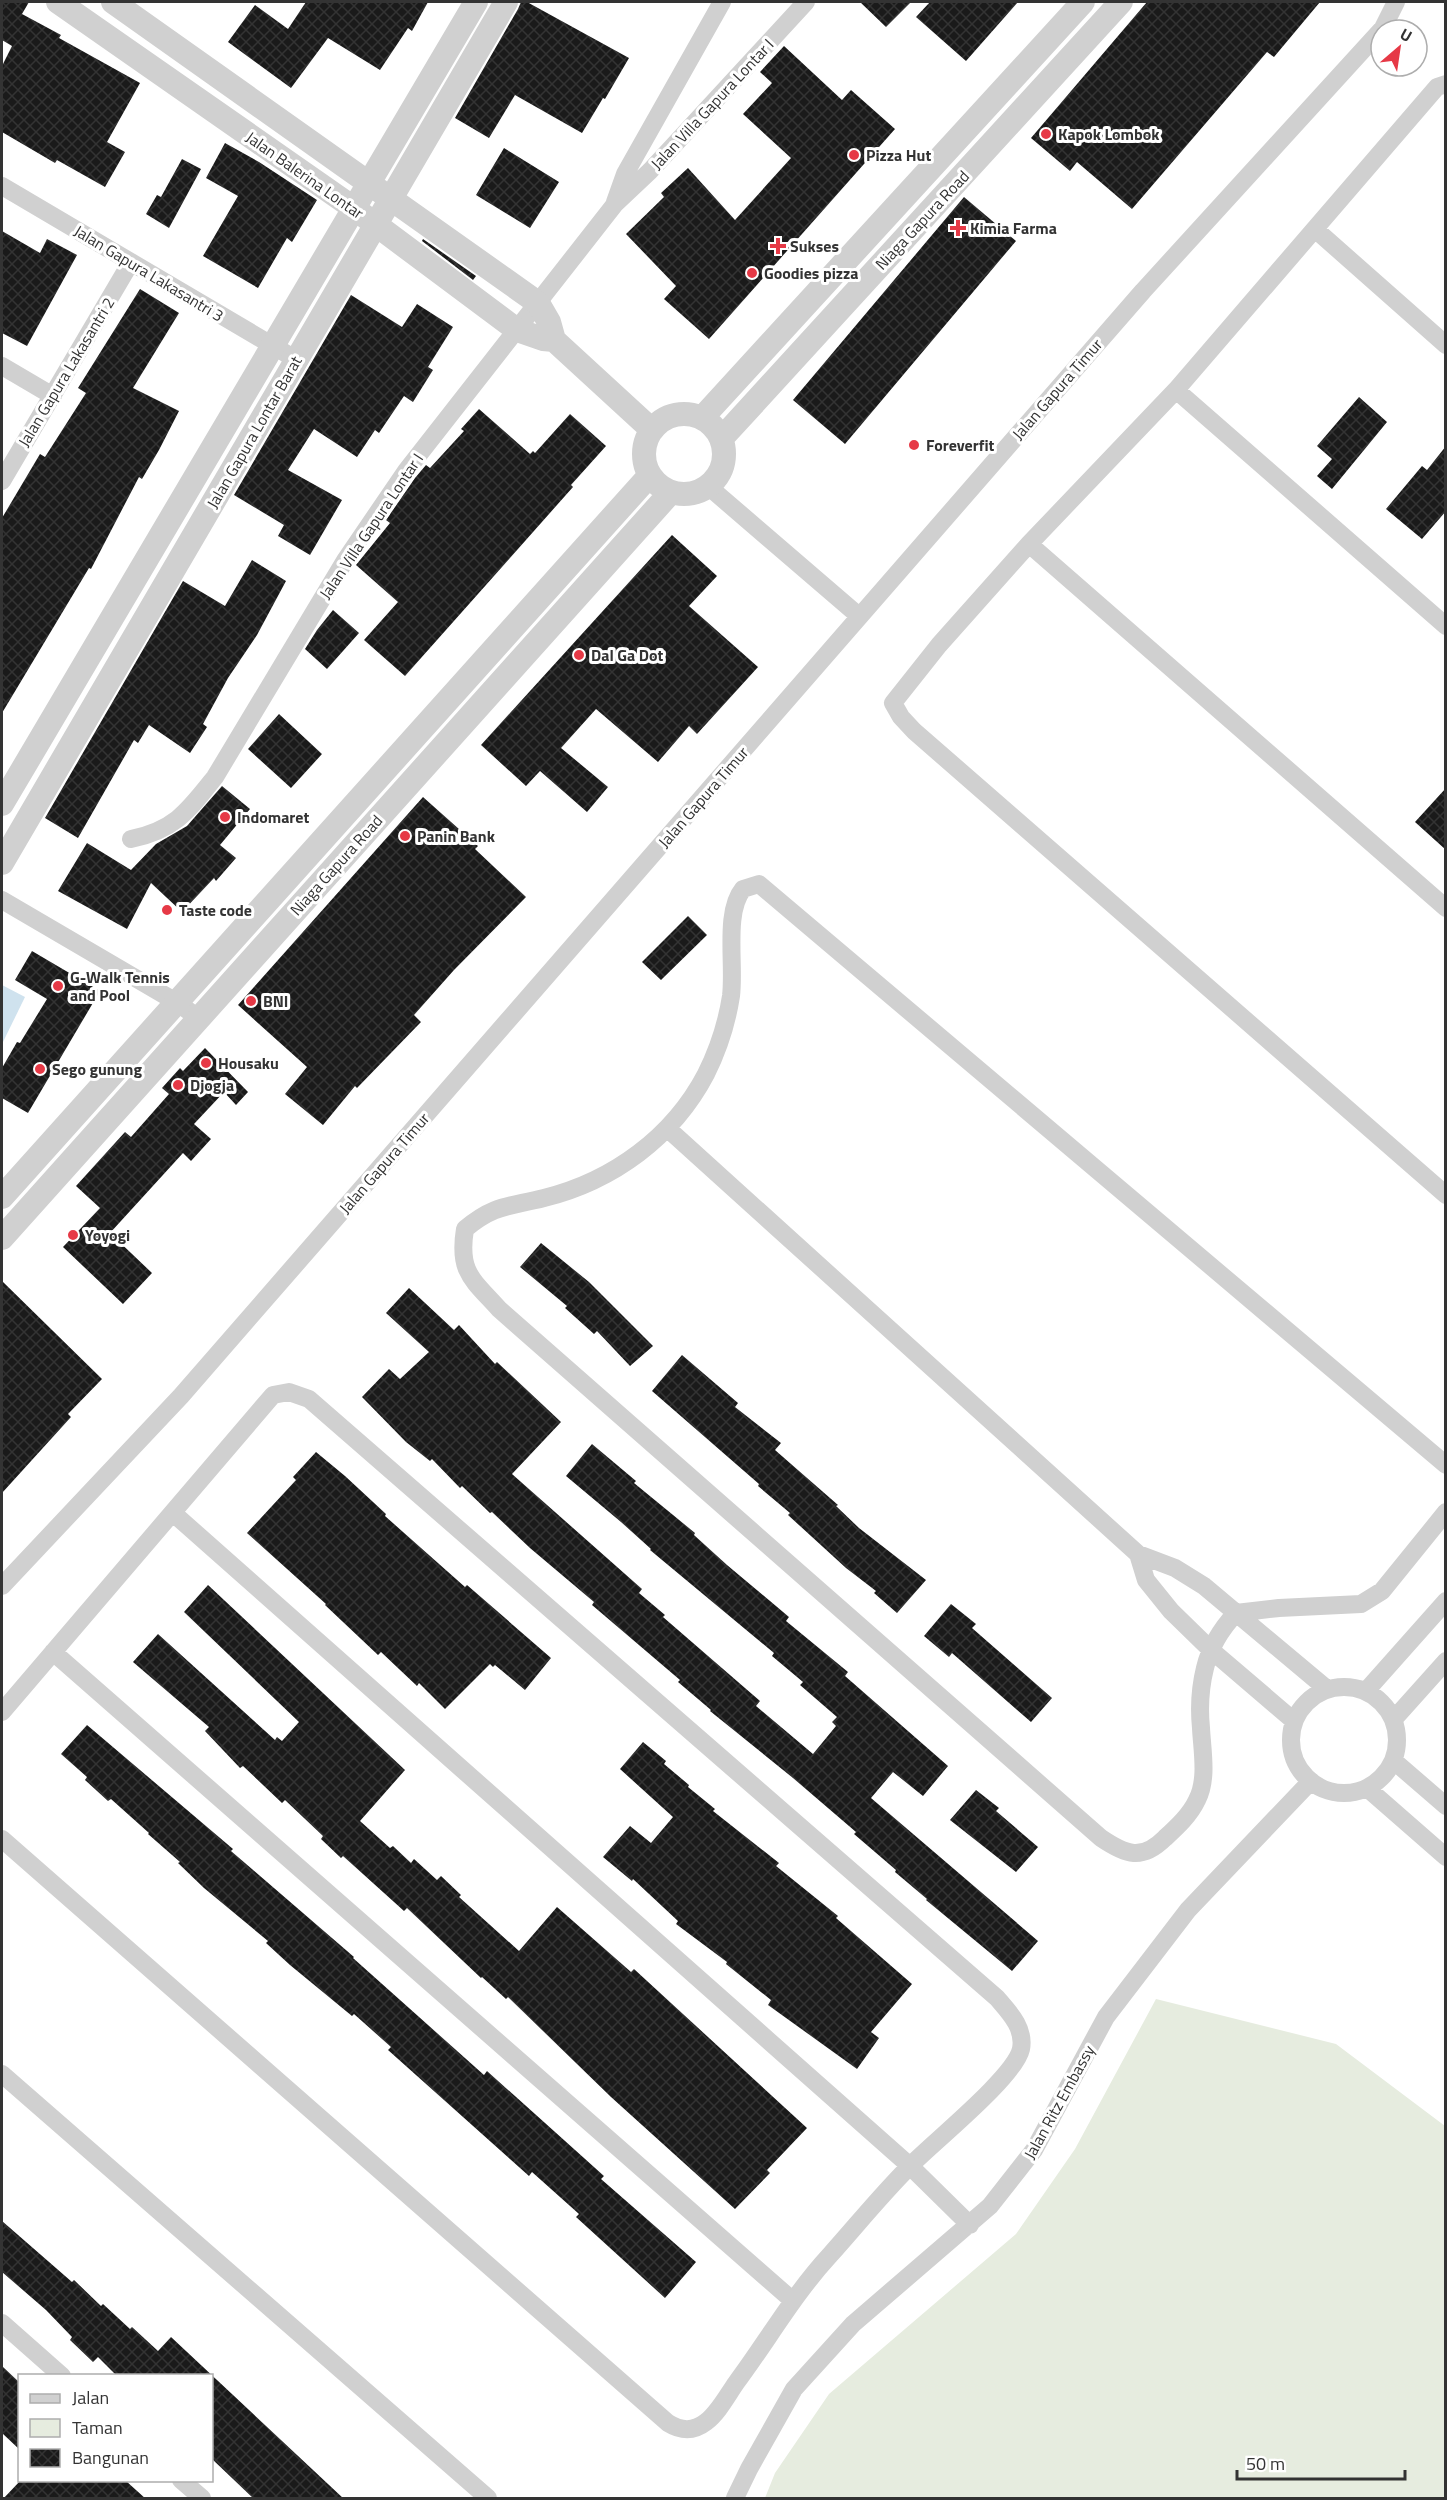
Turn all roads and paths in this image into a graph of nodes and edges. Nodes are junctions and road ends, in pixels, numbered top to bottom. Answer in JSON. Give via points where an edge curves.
{"nodes":[{"id":1,"x":58,"y":2,"type":"edge"},
{"id":2,"x":113,"y":2,"type":"edge"},
{"id":3,"x":476,"y":2,"type":"edge"},
{"id":4,"x":506,"y":2,"type":"edge"},
{"id":5,"x":722,"y":2,"type":"edge"},
{"id":6,"x":806,"y":2,"type":"edge"},
{"id":7,"x":1083,"y":2,"type":"edge"},
{"id":8,"x":1121,"y":2,"type":"edge"},
{"id":9,"x":1396,"y":2,"type":"edge"},
{"id":10,"x":1446,"y":84,"type":"edge"},
{"id":11,"x":369,"y":184,"type":"junction"},
{"id":12,"x":2,"y":186,"type":"edge"},
{"id":13,"x":390,"y":199,"type":"junction"},
{"id":14,"x":615,"y":204,"type":"junction"},
{"id":15,"x":355,"y":209,"type":"junction"},
{"id":16,"x":375,"y":225,"type":"junction"},
{"id":17,"x":1316,"y":230,"type":"junction"},
{"id":18,"x":130,"y":262,"type":"junction"},
{"id":19,"x":538,"y":303,"type":"junction"},
{"id":20,"x":517,"y":330,"type":"junction"},
{"id":21,"x":554,"y":340,"type":"junction"},
{"id":22,"x":1446,"y":345,"type":"edge"},
{"id":23,"x":274,"y":347,"type":"junction"},
{"id":24,"x":297,"y":360,"type":"junction"},
{"id":25,"x":2,"y":366,"type":"edge"},
{"id":26,"x":1176,"y":390,"type":"junction"},
{"id":27,"x":53,"y":396,"type":"junction"},
{"id":28,"x":702,"y":418,"type":"junction"},
{"id":29,"x":652,"y":430,"type":"junction"},
{"id":30,"x":722,"y":438,"type":"junction"},
{"id":31,"x":650,"y":476,"type":"junction"},
{"id":32,"x":2,"y":481,"type":"edge"},
{"id":33,"x":709,"y":487,"type":"junction"},
{"id":34,"x":671,"y":492,"type":"junction"},
{"id":35,"x":1029,"y":544,"type":"junction"},
{"id":36,"x":859,"y":616,"type":"junction"},
{"id":37,"x":1446,"y":626,"type":"edge"},
{"id":38,"x":2,"y":804,"type":"edge"},
{"id":39,"x":131,"y":839,"type":"dead end"},
{"id":40,"x":2,"y":863,"type":"edge"},
{"id":41,"x":2,"y":900,"type":"edge"},
{"id":42,"x":1446,"y":908,"type":"edge"},
{"id":43,"x":178,"y":1003,"type":"junction"},
{"id":44,"x":198,"y":1018,"type":"junction"},
{"id":45,"x":668,"y":1129,"type":"junction"},
{"id":46,"x":1446,"y":1195,"type":"edge"},
{"id":47,"x":2,"y":1197,"type":"edge"},
{"id":48,"x":2,"y":1238,"type":"edge"},
{"id":49,"x":1446,"y":1465,"type":"edge"},
{"id":50,"x":173,"y":1512,"type":"junction"},
{"id":51,"x":1446,"y":1512,"type":"edge"},
{"id":52,"x":1138,"y":1554,"type":"junction"},
{"id":53,"x":2,"y":1586,"type":"edge"},
{"id":54,"x":1446,"y":1601,"type":"edge"},
{"id":55,"x":1236,"y":1613,"type":"junction"},
{"id":56,"x":1211,"y":1650,"type":"junction"},
{"id":57,"x":53,"y":1652,"type":"junction"},
{"id":58,"x":1446,"y":1661,"type":"edge"},
{"id":59,"x":1327,"y":1689,"type":"junction"},
{"id":60,"x":1366,"y":1691,"type":"junction"},
{"id":61,"x":2,"y":1712,"type":"edge"},
{"id":62,"x":1394,"y":1719,"type":"junction"},
{"id":63,"x":1294,"y":1721,"type":"junction"},
{"id":64,"x":1394,"y":1761,"type":"junction"},
{"id":65,"x":1311,"y":1781,"type":"junction"},
{"id":66,"x":1367,"y":1788,"type":"junction"},
{"id":67,"x":1446,"y":1806,"type":"edge"},
{"id":68,"x":2,"y":1839,"type":"edge"},
{"id":69,"x":1446,"y":1857,"type":"edge"},
{"id":70,"x":2,"y":2074,"type":"edge"},
{"id":71,"x":910,"y":2166,"type":"junction"},
{"id":72,"x":970,"y":2225,"type":"junction"},
{"id":73,"x":792,"y":2300,"type":"junction"},
{"id":74,"x":2,"y":2323,"type":"edge"},
{"id":75,"x":60,"y":2374,"type":"edge"},
{"id":76,"x":183,"y":2482,"type":"edge"},
{"id":77,"x":202,"y":2499,"type":"edge"},
{"id":78,"x":488,"y":2499,"type":"edge"},
{"id":79,"x":735,"y":2499,"type":"edge"}],
"edges":[{"from":1,"to":15,"type":"street","name":"Jalan Balerina Lontar"},
{"from":2,"to":11,"type":"street","name":"Jalan Balerina Lontar"},
{"from":3,"to":11,"type":"street","name":"Jalan Gapura Lontar Barat"},
{"from":4,"to":13,"type":"street","name":"Jalan Gapura Lontar Barat"},
{"from":5,"to":14,"type":"street","name":"Jalan Villa Gapura Lontar I","via":[[625,174]]},
{"from":6,"to":14,"type":"street","name":"Jalan Villa Gapura Lontar I"},
{"from":7,"to":28,"type":"street","name":"Niaga Gapura Road"},
{"from":8,"to":30,"type":"street","name":"Niaga Gapura Road"},
{"from":9,"to":36,"type":"street","name":"Jalan Gapura Timur","via":[[1383,28],[1143,291]]},
{"from":10,"to":17,"type":"street","via":[[1437,87]]},
{"from":11,"to":13,"type":"street","name":"Jalan Balerina Lontar"},
{"from":11,"to":15,"type":"street","name":"Jalan Gapura Lontar Barat"},
{"from":12,"to":18,"type":"street","name":"Jalan Gapura Lakasantri 3"},
{"from":13,"to":16,"type":"street","name":"Jalan Gapura Lontar Barat"},
{"from":13,"to":19,"type":"street","name":"Jalan Balerina Lontar"},
{"from":14,"to":19,"type":"street","name":"Jalan Villa Gapura Lontar I"},
{"from":15,"to":16,"type":"street","name":"Jalan Balerina Lontar"},
{"from":15,"to":23,"type":"street","name":"Jalan Gapura Lontar Barat"},
{"from":16,"to":20,"type":"street","name":"Jalan Balerina Lontar"},
{"from":16,"to":24,"type":"street","name":"Jalan Gapura Lontar Barat"},
{"from":17,"to":22,"type":"street"},
{"from":17,"to":26,"type":"street"},
{"from":18,"to":23,"type":"street","name":"Jalan Gapura Lakasantri 3"},
{"from":18,"to":27,"type":"street","name":"Jalan Gapura Lakasantri 2"},
{"from":19,"to":20,"type":"street","name":"Jalan Villa Gapura Lontar I"},
{"from":19,"to":21,"type":"street","name":"Jalan Balerina Lontar"},
{"from":20,"to":21,"type":"street","name":"Jalan Balerina Lontar"},
{"from":20,"to":39,"type":"street","name":"Jalan Villa Gapura Lontar I","via":[[363,532],[215,777],[171,824],[150,836]]},
{"from":21,"to":29,"type":"street","name":"Jalan Balerina Lontar"},
{"from":23,"to":24,"type":"street","name":"Jalan Gapura Lakasantri 3"},
{"from":23,"to":38,"type":"street","name":"Jalan Gapura Lontar Barat"},
{"from":24,"to":40,"type":"street","name":"Jalan Gapura Lontar Barat"},
{"from":25,"to":27,"type":"street"},
{"from":26,"to":35,"type":"street"},
{"from":26,"to":37,"type":"street"},
{"from":27,"to":32,"type":"street","name":"Jalan Gapura Lakasantri 2"},
{"from":28,"to":29,"type":"street","via":[[675,415]]},
{"from":28,"to":30,"type":"street"},
{"from":29,"to":31,"type":"street","via":[[644,453]]},
{"from":30,"to":33,"type":"street","via":[[724,465]]},
{"from":31,"to":34,"type":"street"},
{"from":31,"to":43,"type":"street","name":"Niaga Gapura Road"},
{"from":33,"to":34,"type":"street","via":[[684,495]]},
{"from":33,"to":36,"type":"street"},
{"from":34,"to":44,"type":"street","name":"Niaga Gapura Road"},
{"from":35,"to":42,"type":"street"},
{"from":35,"to":46,"type":"street","via":[[904,686],[894,708],[914,731]]},
{"from":36,"to":53,"type":"street","name":"Jalan Gapura Timur","via":[[181,1396]]},
{"from":41,"to":43,"type":"street"},
{"from":43,"to":44,"type":"street"},
{"from":43,"to":47,"type":"street","name":"Niaga Gapura Road"},
{"from":44,"to":48,"type":"street","name":"Niaga Gapura Road"},
{"from":45,"to":49,"type":"street","via":[[706,1075],[722,1036],[731,995],[734,906],[743,889],[759,884]]},
{"from":45,"to":52,"type":"street"},
{"from":45,"to":56,"type":"street","via":[[627,1162],[599,1178],[543,1198],[503,1206],[479,1217],[465,1229],[461,1252],[466,1269],[499,1309],[1101,1838],[1127,1852],[1143,1854],[1160,1844],[1183,1821],[1198,1798],[1203,1761],[1200,1698]]},
{"from":50,"to":57,"type":"street"},
{"from":50,"to":71,"type":"street"},
{"from":50,"to":71,"type":"street","via":[[273,1395],[289,1392],[309,1399],[997,1998],[1016,2019],[1021,2047],[1018,2057],[1005,2075]]},
{"from":51,"to":55,"type":"street","via":[[1382,1592],[1372,1599],[1350,1606]]},
{"from":52,"to":55,"type":"street","via":[[1194,1580]]},
{"from":52,"to":56,"type":"street","via":[[1146,1580]]},
{"from":54,"to":60,"type":"street"},
{"from":55,"to":56,"type":"street"},
{"from":55,"to":59,"type":"street"},
{"from":56,"to":63,"type":"street"},
{"from":57,"to":61,"type":"street"},
{"from":57,"to":73,"type":"street"},
{"from":58,"to":62,"type":"street"},
{"from":59,"to":60,"type":"street","via":[[1353,1687]]},
{"from":59,"to":63,"type":"street","via":[[1313,1696]]},
{"from":60,"to":62,"type":"street","via":[[1383,1703]]},
{"from":62,"to":64,"type":"street","via":[[1398,1740]]},
{"from":63,"to":65,"type":"street","via":[[1293,1753],[1299,1769]]},
{"from":64,"to":66,"type":"street"},
{"from":64,"to":67,"type":"street"},
{"from":65,"to":66,"type":"street","via":[[1338,1793]]},
{"from":65,"to":72,"type":"street","name":"Jalan Ritz Embassy","via":[[1188,1910],[1106,2017],[1034,2150]]},
{"from":66,"to":69,"type":"street"},
{"from":68,"to":73,"type":"street","via":[[668,2423],[690,2430],[706,2422]]},
{"from":70,"to":78,"type":"street"},
{"from":71,"to":72,"type":"street"},
{"from":71,"to":73,"type":"street"},
{"from":72,"to":79,"type":"street","name":"Jalan Ritz Embassy","via":[[853,2324],[794,2389]]},
{"from":74,"to":75,"type":"street"},
{"from":76,"to":77,"type":"street"}]}
